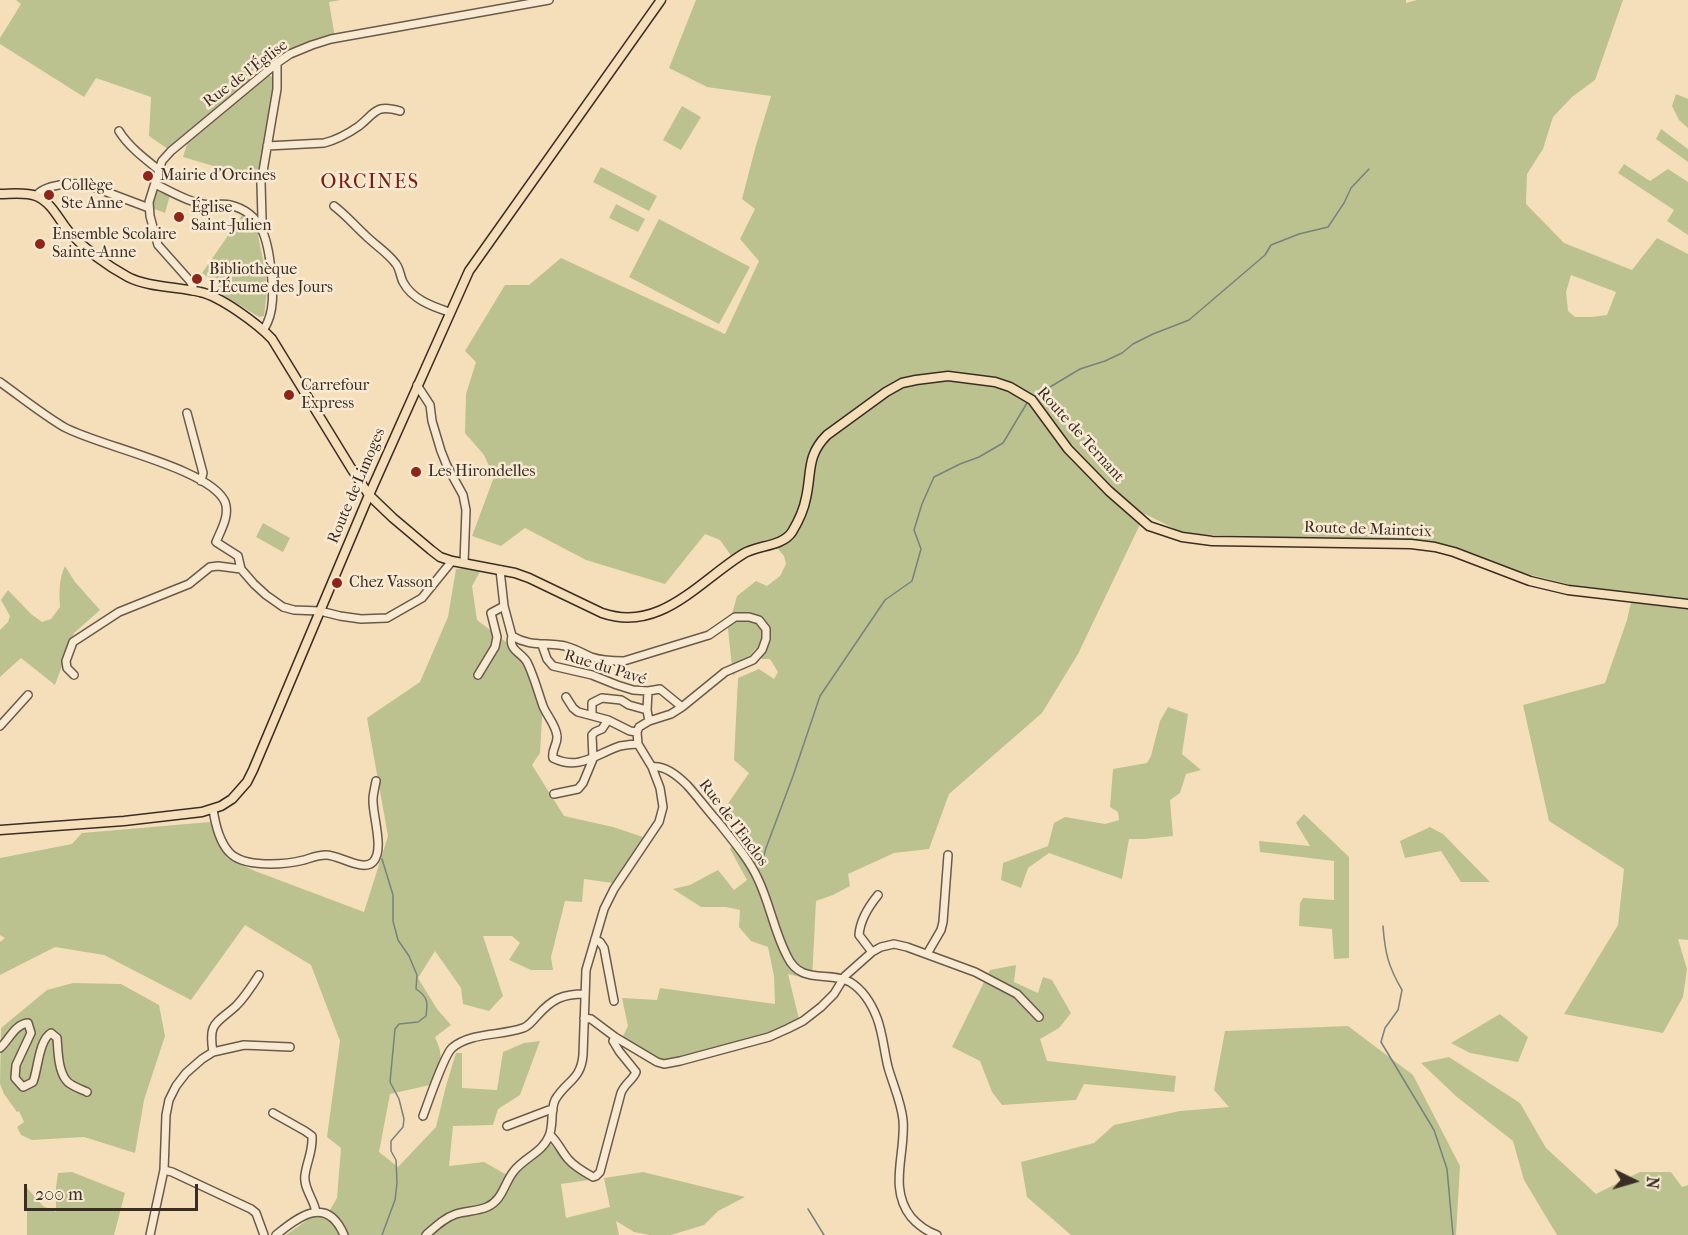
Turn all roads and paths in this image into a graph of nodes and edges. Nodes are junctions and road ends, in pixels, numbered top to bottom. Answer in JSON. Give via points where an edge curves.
{"nodes":[{"id":1,"x":549,"y":0,"type":"edge"},
{"id":2,"x":661,"y":0,"type":"edge"},
{"id":3,"x":518,"y":2,"type":"edge"},
{"id":4,"x":277,"y":63,"type":"junction"},
{"id":5,"x":400,"y":111,"type":"dead end"},
{"id":6,"x":119,"y":130,"type":"dead end"},
{"id":7,"x":267,"y":146,"type":"junction"},
{"id":8,"x":159,"y":170,"type":"junction"},
{"id":9,"x":155,"y":184,"type":"junction"},
{"id":10,"x":0,"y":194,"type":"edge"},
{"id":11,"x":36,"y":196,"type":"junction"},
{"id":12,"x":334,"y":206,"type":"dead end"},
{"id":13,"x":149,"y":208,"type":"junction"},
{"id":14,"x":260,"y":224,"type":"junction"},
{"id":15,"x":193,"y":291,"type":"junction"},
{"id":16,"x":449,"y":312,"type":"junction"},
{"id":17,"x":264,"y":330,"type":"junction"},
{"id":18,"x":0,"y":382,"type":"edge"},
{"id":19,"x":417,"y":385,"type":"junction"},
{"id":20,"x":187,"y":413,"type":"dead end"},
{"id":21,"x":201,"y":481,"type":"junction"},
{"id":22,"x":369,"y":495,"type":"junction"},
{"id":23,"x":1149,"y":526,"type":"joint"},
{"id":24,"x":452,"y":561,"type":"junction"},
{"id":25,"x":464,"y":563,"type":"junction"},
{"id":26,"x":241,"y":568,"type":"junction"},
{"id":27,"x":500,"y":570,"type":"junction"},
{"id":28,"x":1688,"y":604,"type":"edge"},
{"id":29,"x":504,"y":606,"type":"junction"},
{"id":30,"x":320,"y":611,"type":"junction"},
{"id":31,"x":512,"y":636,"type":"junction"},
{"id":32,"x":542,"y":645,"type":"junction"},
{"id":33,"x":74,"y":675,"type":"dead end"},
{"id":34,"x":478,"y":675,"type":"dead end"},
{"id":35,"x":648,"y":691,"type":"junction"},
{"id":36,"x":28,"y":694,"type":"dead end"},
{"id":37,"x":566,"y":697,"type":"dead end"},
{"id":38,"x":682,"y":707,"type":"junction"},
{"id":39,"x":647,"y":710,"type":"junction"},
{"id":40,"x":592,"y":715,"type":"junction"},
{"id":41,"x":608,"y":720,"type":"junction"},
{"id":42,"x":649,"y":721,"type":"junction"},
{"id":43,"x":0,"y":726,"type":"edge"},
{"id":44,"x":637,"y":732,"type":"junction"},
{"id":45,"x":638,"y":744,"type":"junction"},
{"id":46,"x":593,"y":759,"type":"junction"},
{"id":47,"x":652,"y":767,"type":"junction"},
{"id":48,"x":376,"y":782,"type":"dead end"},
{"id":49,"x":554,"y":794,"type":"dead end"},
{"id":50,"x":213,"y":809,"type":"junction"},
{"id":51,"x":0,"y":830,"type":"edge"},
{"id":52,"x":948,"y":855,"type":"dead end"},
{"id":53,"x":879,"y":896,"type":"dead end"},
{"id":54,"x":595,"y":939,"type":"junction"},
{"id":55,"x":872,"y":952,"type":"junction"},
{"id":56,"x":927,"y":954,"type":"junction"},
{"id":57,"x":259,"y":975,"type":"dead end"},
{"id":58,"x":843,"y":980,"type":"junction"},
{"id":59,"x":585,"y":994,"type":"junction"},
{"id":60,"x":614,"y":1001,"type":"dead end"},
{"id":61,"x":1039,"y":1017,"type":"dead end"},
{"id":62,"x":584,"y":1018,"type":"junction"},
{"id":63,"x":615,"y":1037,"type":"junction"},
{"id":64,"x":0,"y":1047,"type":"edge"},
{"id":65,"x":290,"y":1047,"type":"dead end"},
{"id":66,"x":213,"y":1052,"type":"junction"},
{"id":67,"x":87,"y":1092,"type":"dead end"},
{"id":68,"x":553,"y":1110,"type":"junction"},
{"id":69,"x":273,"y":1113,"type":"dead end"},
{"id":70,"x":423,"y":1116,"type":"dead end"},
{"id":71,"x":507,"y":1126,"type":"dead end"},
{"id":72,"x":550,"y":1135,"type":"junction"},
{"id":73,"x":164,"y":1170,"type":"junction"},
{"id":74,"x":316,"y":1212,"type":"junction"},
{"id":75,"x":150,"y":1235,"type":"edge"},
{"id":76,"x":264,"y":1235,"type":"edge"},
{"id":77,"x":276,"y":1235,"type":"edge"},
{"id":78,"x":344,"y":1235,"type":"edge"},
{"id":79,"x":426,"y":1235,"type":"edge"},
{"id":80,"x":937,"y":1235,"type":"edge"}],
"edges":[{"from":1,"to":3,"type":"street","name":"Rue de l'Église"},
{"from":2,"to":16,"type":"main road","name":"Route de Limoges","via":[[468,271]]},
{"from":3,"to":4,"type":"street","name":"Rue de l'Église","via":[[331,39]]},
{"from":4,"to":7,"type":"street","via":[[278,89]]},
{"from":4,"to":8,"type":"street","name":"Rue de l'Église","via":[[171,151]]},
{"from":5,"to":7,"type":"street","via":[[387,107],[376,111],[332,141]]},
{"from":6,"to":8,"type":"street"},
{"from":7,"to":14,"type":"street"},
{"from":8,"to":9,"type":"street","name":"Rue de l'Église"},
{"from":9,"to":13,"type":"street","name":"Rue de l'Église"},
{"from":9,"to":14,"type":"street","via":[[195,203],[230,205]]},
{"from":10,"to":11,"type":"main road"},
{"from":11,"to":13,"type":"street","via":[[45,189],[80,183]]},
{"from":11,"to":15,"type":"main road","name":"Route de Ternant","via":[[49,205],[72,234],[117,270],[141,281]]},
{"from":12,"to":16,"type":"street","via":[[394,262],[413,295]]},
{"from":13,"to":15,"type":"street","via":[[158,244],[190,281]]},
{"from":14,"to":17,"type":"street","via":[[273,286]]},
{"from":15,"to":17,"type":"main road","name":"Route de Ternant","via":[[215,297]]},
{"from":16,"to":19,"type":"main road","name":"Route de Limoges"},
{"from":17,"to":22,"type":"main road","name":"Route de Ternant"},
{"from":18,"to":21,"type":"street","via":[[66,427]]},
{"from":19,"to":22,"type":"main road","name":"Route de Limoges"},
{"from":19,"to":25,"type":"street","via":[[430,405],[441,452],[463,495]]},
{"from":20,"to":21,"type":"street","via":[[203,473]]},
{"from":21,"to":26,"type":"street","via":[[225,501],[226,519],[216,542],[238,556]]},
{"from":22,"to":24,"type":"main road","name":"Route de Ternant","via":[[431,550]]},
{"from":22,"to":30,"type":"main road","name":"Route de Limoges"},
{"from":23,"to":27,"type":"main road","name":"Route de Ternant","via":[[1076,457],[1023,393],[995,382],[948,376],[902,384],[827,435],[812,456],[806,500],[791,534],[744,553],[660,611],[634,618],[614,617],[529,578]]},
{"from":23,"to":28,"type":"main road","name":"Route de Mainteix","via":[[1182,537],[1212,541],[1435,546],[1530,581],[1568,590]]},
{"from":24,"to":25,"type":"main road","name":"Route de Ternant"},
{"from":24,"to":30,"type":"street","via":[[422,598],[387,618],[361,619]]},
{"from":25,"to":27,"type":"main road","name":"Route de Ternant"},
{"from":26,"to":30,"type":"street","via":[[283,607]]},
{"from":26,"to":33,"type":"street","via":[[210,567],[189,584],[119,612],[73,642],[66,661]]},
{"from":27,"to":29,"type":"street"},
{"from":29,"to":31,"type":"street"},
{"from":29,"to":34,"type":"street","via":[[491,613],[495,646]]},
{"from":30,"to":50,"type":"main road","name":"Route de Limoges","via":[[254,770],[232,799]]},
{"from":31,"to":32,"type":"street"},
{"from":31,"to":46,"type":"street","via":[[512,647],[526,661],[556,732],[553,758],[569,764]]},
{"from":32,"to":35,"type":"street","name":"Rue du Pavé","via":[[553,666]]},
{"from":32,"to":38,"type":"street","via":[[560,645],[610,662],[624,661],[709,635],[735,617],[759,620],[766,629],[762,650],[753,660],[724,672]]},
{"from":35,"to":38,"type":"street","via":[[660,689]]},
{"from":35,"to":39,"type":"street","name":"Rue du Pavé"},
{"from":36,"to":43,"type":"street"},
{"from":37,"to":40,"type":"street","via":[[573,708]]},
{"from":38,"to":42,"type":"street"},
{"from":39,"to":40,"type":"street","via":[[603,698],[592,703]]},
{"from":39,"to":42,"type":"street","name":"Rue du Pavé"},
{"from":40,"to":41,"type":"street"},
{"from":41,"to":44,"type":"street"},
{"from":41,"to":46,"type":"street","via":[[592,735]]},
{"from":42,"to":44,"type":"street"},
{"from":44,"to":45,"type":"street"},
{"from":45,"to":46,"type":"street","via":[[622,746]]},
{"from":45,"to":47,"type":"street"},
{"from":46,"to":49,"type":"street","via":[[578,789]]},
{"from":47,"to":54,"type":"street","via":[[662,796],[662,814],[614,889]]},
{"from":47,"to":58,"type":"street","name":"Rue de l'Enclos","via":[[661,767],[686,784],[746,858],[795,968],[813,976]]},
{"from":48,"to":50,"type":"street","via":[[372,800],[378,851],[372,864],[329,855],[274,864],[239,859],[229,853],[221,839]]},
{"from":50,"to":51,"type":"main road","name":"Route de Limoges","via":[[186,815]]},
{"from":52,"to":56,"type":"street","via":[[944,922]]},
{"from":53,"to":55,"type":"street","via":[[871,903],[859,935]]},
{"from":54,"to":59,"type":"street","via":[[586,970]]},
{"from":54,"to":60,"type":"street","via":[[604,948]]},
{"from":55,"to":56,"type":"street","via":[[894,944]]},
{"from":55,"to":58,"type":"street"},
{"from":56,"to":61,"type":"street","via":[[975,972],[1017,994]]},
{"from":57,"to":66,"type":"street","via":[[242,999],[216,1023],[211,1032]]},
{"from":58,"to":63,"type":"street","via":[[821,1007],[787,1029],[680,1061],[657,1062]]},
{"from":58,"to":80,"type":"street","via":[[860,989],[873,1008],[900,1098],[903,1121],[898,1184],[902,1202],[915,1222]]},
{"from":59,"to":62,"type":"street"},
{"from":59,"to":70,"type":"street","via":[[557,998],[525,1028],[478,1037],[450,1049]]},
{"from":62,"to":63,"type":"street"},
{"from":62,"to":68,"type":"street","via":[[581,1068],[556,1100]]},
{"from":63,"to":72,"type":"street","via":[[613,1041],[636,1072],[618,1101],[600,1172],[596,1176],[587,1174],[572,1163]]},
{"from":64,"to":67,"type":"street","via":[[22,1023],[28,1023],[31,1033],[15,1071],[15,1078],[23,1087],[33,1082],[40,1053],[51,1033],[57,1038],[65,1079]]},
{"from":65,"to":66,"type":"street","via":[[244,1045]]},
{"from":66,"to":73,"type":"street","via":[[186,1073],[169,1100]]},
{"from":68,"to":71,"type":"street"},
{"from":68,"to":72,"type":"street"},
{"from":69,"to":74,"type":"street","via":[[312,1136],[305,1175]]},
{"from":72,"to":79,"type":"street","via":[[513,1172],[500,1198],[488,1207],[444,1219]]},
{"from":73,"to":75,"type":"street"},
{"from":73,"to":76,"type":"street","via":[[251,1209]]},
{"from":74,"to":77,"type":"street","via":[[301,1216]]},
{"from":74,"to":78,"type":"street","via":[[334,1220]]}]}
